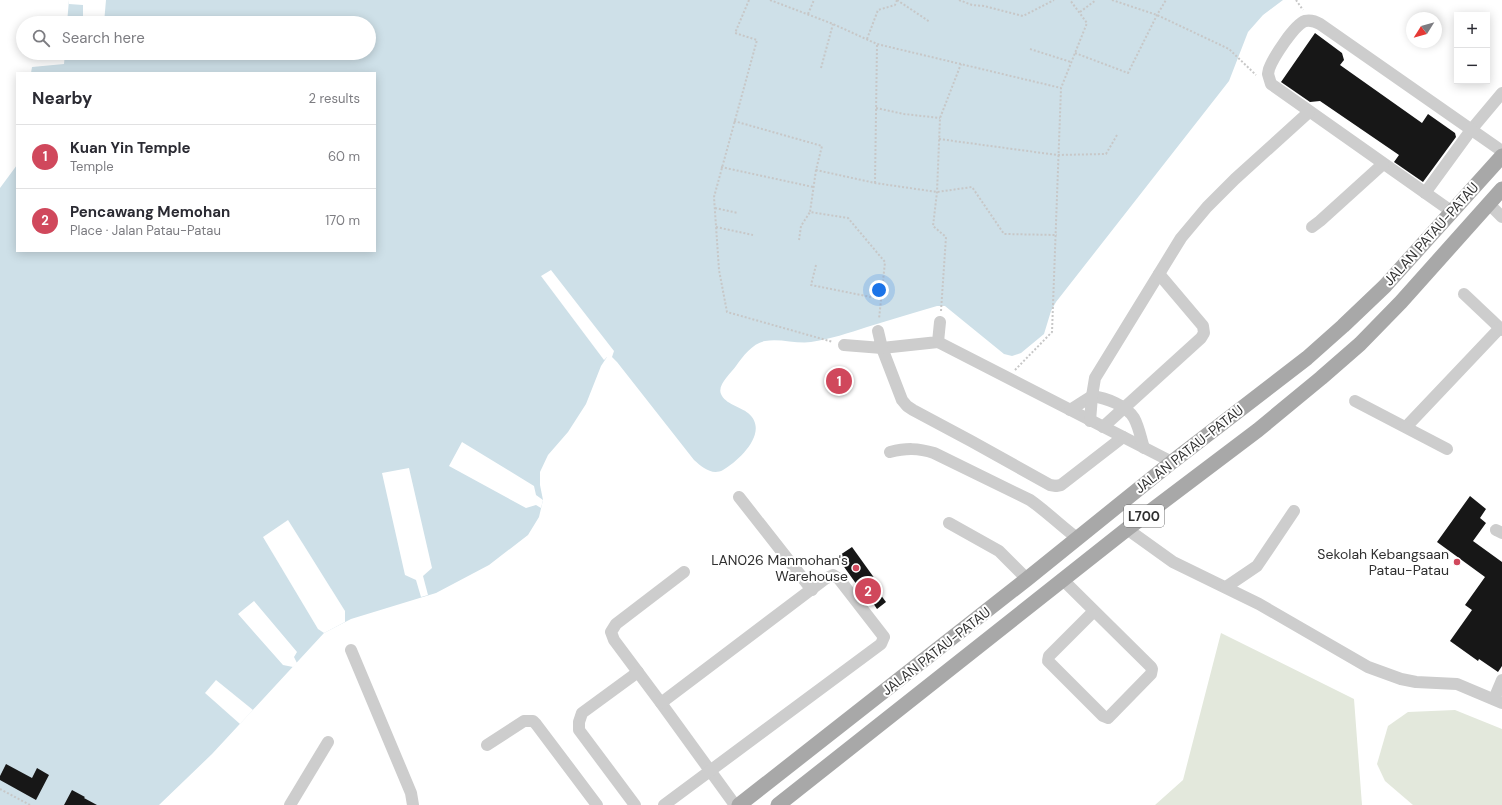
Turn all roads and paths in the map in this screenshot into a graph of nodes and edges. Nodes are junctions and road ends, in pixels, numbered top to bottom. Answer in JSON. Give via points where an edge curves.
{"nodes":[{"id":1,"x":749,"y":0,"type":"edge"},
{"id":2,"x":770,"y":0,"type":"edge"},
{"id":3,"x":814,"y":0,"type":"edge"},
{"id":4,"x":897,"y":0,"type":"edge"},
{"id":5,"x":959,"y":0,"type":"edge"},
{"id":6,"x":1054,"y":0,"type":"edge"},
{"id":7,"x":1070,"y":0,"type":"edge"},
{"id":8,"x":1096,"y":0,"type":"edge"},
{"id":9,"x":1112,"y":0,"type":"edge"},
{"id":10,"x":1166,"y":0,"type":"edge"},
{"id":11,"x":1080,"y":12,"type":"junction"},
{"id":12,"x":808,"y":14,"type":"junction"},
{"id":13,"x":1157,"y":15,"type":"junction"},
{"id":14,"x":930,"y":22,"type":"dead end"},
{"id":15,"x":833,"y":24,"type":"junction"},
{"id":16,"x":867,"y":39,"type":"junction"},
{"id":17,"x":877,"y":44,"type":"junction"},
{"id":18,"x":1030,"y":49,"type":"dead end"},
{"id":19,"x":1075,"y":53,"type":"junction"},
{"id":20,"x":1071,"y":62,"type":"junction"},
{"id":21,"x":961,"y":64,"type":"junction"},
{"id":22,"x":821,"y":68,"type":"dead end"},
{"id":23,"x":1269,"y":80,"type":"junction"},
{"id":24,"x":1061,"y":88,"type":"junction"},
{"id":25,"x":1502,"y":93,"type":"edge"},
{"id":26,"x":876,"y":108,"type":"junction"},
{"id":27,"x":1309,"y":112,"type":"junction"},
{"id":28,"x":940,"y":118,"type":"junction"},
{"id":29,"x":734,"y":121,"type":"junction"},
{"id":30,"x":1471,"y":130,"type":"junction"},
{"id":31,"x":1117,"y":135,"type":"dead end"},
{"id":32,"x":938,"y":139,"type":"junction"},
{"id":33,"x":1502,"y":151,"type":"edge"},
{"id":34,"x":1058,"y":155,"type":"junction"},
{"id":35,"x":1502,"y":156,"type":"edge"},
{"id":36,"x":1383,"y":164,"type":"junction"},
{"id":37,"x":721,"y":167,"type":"junction"},
{"id":38,"x":816,"y":170,"type":"junction"},
{"id":39,"x":875,"y":183,"type":"junction"},
{"id":40,"x":813,"y":187,"type":"junction"},
{"id":41,"x":1502,"y":189,"type":"edge"},
{"id":42,"x":936,"y":192,"type":"junction"},
{"id":43,"x":1424,"y":193,"type":"junction"},
{"id":44,"x":1488,"y":204,"type":"junction"},
{"id":45,"x":715,"y":208,"type":"junction"},
{"id":46,"x":810,"y":212,"type":"junction"},
{"id":47,"x":1451,"y":212,"type":"junction"},
{"id":48,"x":738,"y":213,"type":"dead end"},
{"id":49,"x":1502,"y":217,"type":"edge"},
{"id":50,"x":716,"y":227,"type":"junction"},
{"id":51,"x":1312,"y":227,"type":"dead end"},
{"id":52,"x":753,"y":235,"type":"dead end"},
{"id":53,"x":1056,"y":235,"type":"junction"},
{"id":54,"x":799,"y":240,"type":"dead end"},
{"id":55,"x":816,"y":265,"type":"dead end"},
{"id":56,"x":1159,"y":274,"type":"junction"},
{"id":57,"x":1464,"y":294,"type":"dead end"},
{"id":58,"x":881,"y":300,"type":"junction"},
{"id":59,"x":940,"y":322,"type":"joint"},
{"id":60,"x":1501,"y":329,"type":"edge"},
{"id":61,"x":878,"y":331,"type":"joint"},
{"id":62,"x":938,"y":342,"type":"junction"},
{"id":63,"x":844,"y":345,"type":"joint"},
{"id":64,"x":882,"y":348,"type":"junction"},
{"id":65,"x":1007,"y":378,"type":"junction"},
{"id":66,"x":1092,"y":396,"type":"junction"},
{"id":67,"x":1355,"y":401,"type":"dead end"},
{"id":68,"x":1124,"y":408,"type":"junction"},
{"id":69,"x":1070,"y":410,"type":"junction"},
{"id":70,"x":1090,"y":420,"type":"junction"},
{"id":71,"x":1103,"y":427,"type":"junction"},
{"id":72,"x":1406,"y":427,"type":"junction"},
{"id":73,"x":1123,"y":438,"type":"junction"},
{"id":74,"x":1144,"y":448,"type":"junction"},
{"id":75,"x":1447,"y":449,"type":"dead end"},
{"id":76,"x":890,"y":452,"type":"dead end"},
{"id":77,"x":1172,"y":462,"type":"junction"},
{"id":78,"x":740,"y":497,"type":"dead end"},
{"id":79,"x":1294,"y":511,"type":"dead end"},
{"id":80,"x":949,"y":523,"type":"dead end"},
{"id":81,"x":1127,"y":529,"type":"junction"},
{"id":82,"x":1077,"y":538,"type":"junction"},
{"id":83,"x":684,"y":572,"type":"dead end"},
{"id":84,"x":1027,"y":579,"type":"junction"},
{"id":85,"x":1062,"y":580,"type":"junction"},
{"id":86,"x":1226,"y":587,"type":"junction"},
{"id":87,"x":812,"y":590,"type":"junction"},
{"id":88,"x":1094,"y":611,"type":"junction"},
{"id":89,"x":351,"y":650,"type":"dead end"},
{"id":90,"x":638,"y":672,"type":"junction"},
{"id":91,"x":1502,"y":680,"type":"edge"},
{"id":92,"x":1498,"y":701,"type":"edge"},
{"id":93,"x":661,"y":703,"type":"junction"},
{"id":94,"x":328,"y":742,"type":"dead end"},
{"id":95,"x":487,"y":745,"type":"dead end"},
{"id":96,"x":710,"y":770,"type":"junction"},
{"id":97,"x":0,"y":789,"type":"edge"},
{"id":98,"x":30,"y":805,"type":"edge"},
{"id":99,"x":290,"y":805,"type":"edge"},
{"id":100,"x":413,"y":805,"type":"edge"},
{"id":101,"x":597,"y":805,"type":"edge"},
{"id":102,"x":635,"y":805,"type":"edge"},
{"id":103,"x":664,"y":805,"type":"edge"},
{"id":104,"x":735,"y":805,"type":"edge"},
{"id":105,"x":739,"y":805,"type":"edge"},
{"id":106,"x":778,"y":805,"type":"edge"}],
"edges":[{"from":1,"to":29,"type":"path","via":[[735,33],[757,40]]},
{"from":2,"to":12,"type":"path"},
{"from":3,"to":12,"type":"path"},
{"from":4,"to":14,"type":"path"},
{"from":4,"to":16,"type":"path","via":[[895,5],[878,10]]},
{"from":5,"to":6,"type":"path","via":[[1023,16]]},
{"from":7,"to":11,"type":"path"},
{"from":8,"to":11,"type":"path"},
{"from":9,"to":13,"type":"path"},
{"from":10,"to":13,"type":"path"},
{"from":11,"to":19,"type":"path","via":[[1087,23]]},
{"from":12,"to":15,"type":"path"},
{"from":13,"to":19,"type":"path","via":[[1128,73]]},
{"from":13,"to":23,"type":"path","via":[[1229,49],[1255,75]]},
{"from":15,"to":16,"type":"path"},
{"from":15,"to":22,"type":"path"},
{"from":16,"to":17,"type":"path"},
{"from":17,"to":21,"type":"path"},
{"from":17,"to":26,"type":"path"},
{"from":18,"to":20,"type":"path"},
{"from":19,"to":20,"type":"path"},
{"from":20,"to":24,"type":"path"},
{"from":21,"to":24,"type":"path"},
{"from":21,"to":28,"type":"path"},
{"from":23,"to":27,"type":"street","via":[[1275,88]]},
{"from":23,"to":30,"type":"street","via":[[1271,64],[1296,28],[1305,21],[1315,21]]},
{"from":24,"to":34,"type":"path"},
{"from":25,"to":30,"type":"street"},
{"from":26,"to":28,"type":"path"},
{"from":26,"to":39,"type":"path"},
{"from":27,"to":36,"type":"street"},
{"from":27,"to":56,"type":"street","via":[[1207,208],[1182,238]]},
{"from":28,"to":32,"type":"path"},
{"from":29,"to":37,"type":"path"},
{"from":29,"to":38,"type":"path","via":[[822,146]]},
{"from":30,"to":33,"type":"street"},
{"from":30,"to":43,"type":"street"},
{"from":31,"to":34,"type":"path","via":[[1106,154]]},
{"from":32,"to":34,"type":"path"},
{"from":32,"to":42,"type":"path"},
{"from":34,"to":53,"type":"path"},
{"from":35,"to":47,"type":"main road","name":"JALAN PATAU-PATAU","number":"L700"},
{"from":36,"to":43,"type":"street"},
{"from":36,"to":51,"type":"street"},
{"from":37,"to":40,"type":"path"},
{"from":37,"to":45,"type":"path","via":[[714,196]]},
{"from":38,"to":39,"type":"path"},
{"from":38,"to":40,"type":"path"},
{"from":39,"to":42,"type":"path"},
{"from":40,"to":46,"type":"path"},
{"from":41,"to":44,"type":"main road","name":"JALAN PATAU-PATAU","number":"L700"},
{"from":42,"to":53,"type":"path","via":[[972,187],[1004,234]]},
{"from":42,"to":59,"type":"path","via":[[933,226],[946,237]]},
{"from":43,"to":47,"type":"street"},
{"from":44,"to":49,"type":"street"},
{"from":44,"to":81,"type":"main road","name":"JALAN PATAU-PATAU","number":"L700","via":[[1360,344],[1258,430]]},
{"from":45,"to":48,"type":"path"},
{"from":45,"to":50,"type":"path"},
{"from":46,"to":54,"type":"path","via":[[801,226]]},
{"from":46,"to":58,"type":"path","via":[[848,218],[885,262]]},
{"from":47,"to":77,"type":"main road","name":"JALAN PATAU-PATAU","number":"L700","via":[[1384,286],[1338,331]]},
{"from":50,"to":52,"type":"path"},
{"from":50,"to":63,"type":"path","via":[[719,270],[727,312]]},
{"from":53,"to":65,"type":"path","via":[[1052,332]]},
{"from":55,"to":58,"type":"path","via":[[811,285]]},
{"from":56,"to":66,"type":"street","via":[[1095,378]]},
{"from":56,"to":68,"type":"street","via":[[1203,326],[1204,333]]},
{"from":57,"to":60,"type":"street"},
{"from":58,"to":61,"type":"path"},
{"from":59,"to":62,"type":"street"},
{"from":60,"to":72,"type":"street"},
{"from":61,"to":64,"type":"street"},
{"from":62,"to":64,"type":"street"},
{"from":62,"to":65,"type":"street"},
{"from":63,"to":64,"type":"street"},
{"from":64,"to":73,"type":"street","via":[[902,400],[907,406],[1050,485],[1061,485]]},
{"from":65,"to":69,"type":"street"},
{"from":66,"to":68,"type":"street"},
{"from":66,"to":69,"type":"street"},
{"from":66,"to":70,"type":"street"},
{"from":67,"to":72,"type":"street"},
{"from":68,"to":71,"type":"street"},
{"from":68,"to":74,"type":"street","via":[[1134,417]]},
{"from":69,"to":70,"type":"street"},
{"from":70,"to":71,"type":"street"},
{"from":71,"to":73,"type":"street"},
{"from":72,"to":75,"type":"street"},
{"from":73,"to":74,"type":"street"},
{"from":74,"to":77,"type":"street"},
{"from":76,"to":82,"type":"street","via":[[906,448],[934,453],[1030,500]]},
{"from":77,"to":82,"type":"main road","name":"JALAN PATAU-PATAU","number":"L700"},
{"from":78,"to":87,"type":"street"},
{"from":79,"to":86,"type":"street","via":[[1257,566]]},
{"from":80,"to":84,"type":"street","via":[[999,551]]},
{"from":81,"to":85,"type":"main road","name":"JALAN PATAU-PATAU","number":"L700"},
{"from":81,"to":86,"type":"street","via":[[1173,562]]},
{"from":82,"to":84,"type":"main road","name":"JALAN PATAU-PATAU","number":"L700"},
{"from":83,"to":90,"type":"street","via":[[616,624],[612,632],[614,640]]},
{"from":84,"to":105,"type":"main road","name":"JALAN PATAU-PATAU","number":"L700"},
{"from":85,"to":88,"type":"street"},
{"from":85,"to":106,"type":"main road","name":"JALAN PATAU-PATAU","number":"L700"},
{"from":86,"to":92,"type":"street","via":[[1368,667],[1416,682],[1457,684]]},
{"from":87,"to":93,"type":"street"},
{"from":87,"to":96,"type":"street","via":[[833,575],[839,579],[884,637],[881,644]]},
{"from":88,"to":88,"type":"street","via":[[1152,669],[1151,674],[1108,718],[1048,661],[1049,656]]},
{"from":89,"to":100,"type":"street","via":[[411,793]]},
{"from":90,"to":93,"type":"street"},
{"from":90,"to":102,"type":"street","via":[[582,713],[579,722],[579,730]]},
{"from":91,"to":92,"type":"street"},
{"from":93,"to":96,"type":"street"},
{"from":94,"to":99,"type":"street"},
{"from":95,"to":101,"type":"street","via":[[524,721],[533,721]]},
{"from":96,"to":103,"type":"street"},
{"from":96,"to":104,"type":"street"},
{"from":97,"to":98,"type":"path"}]}
